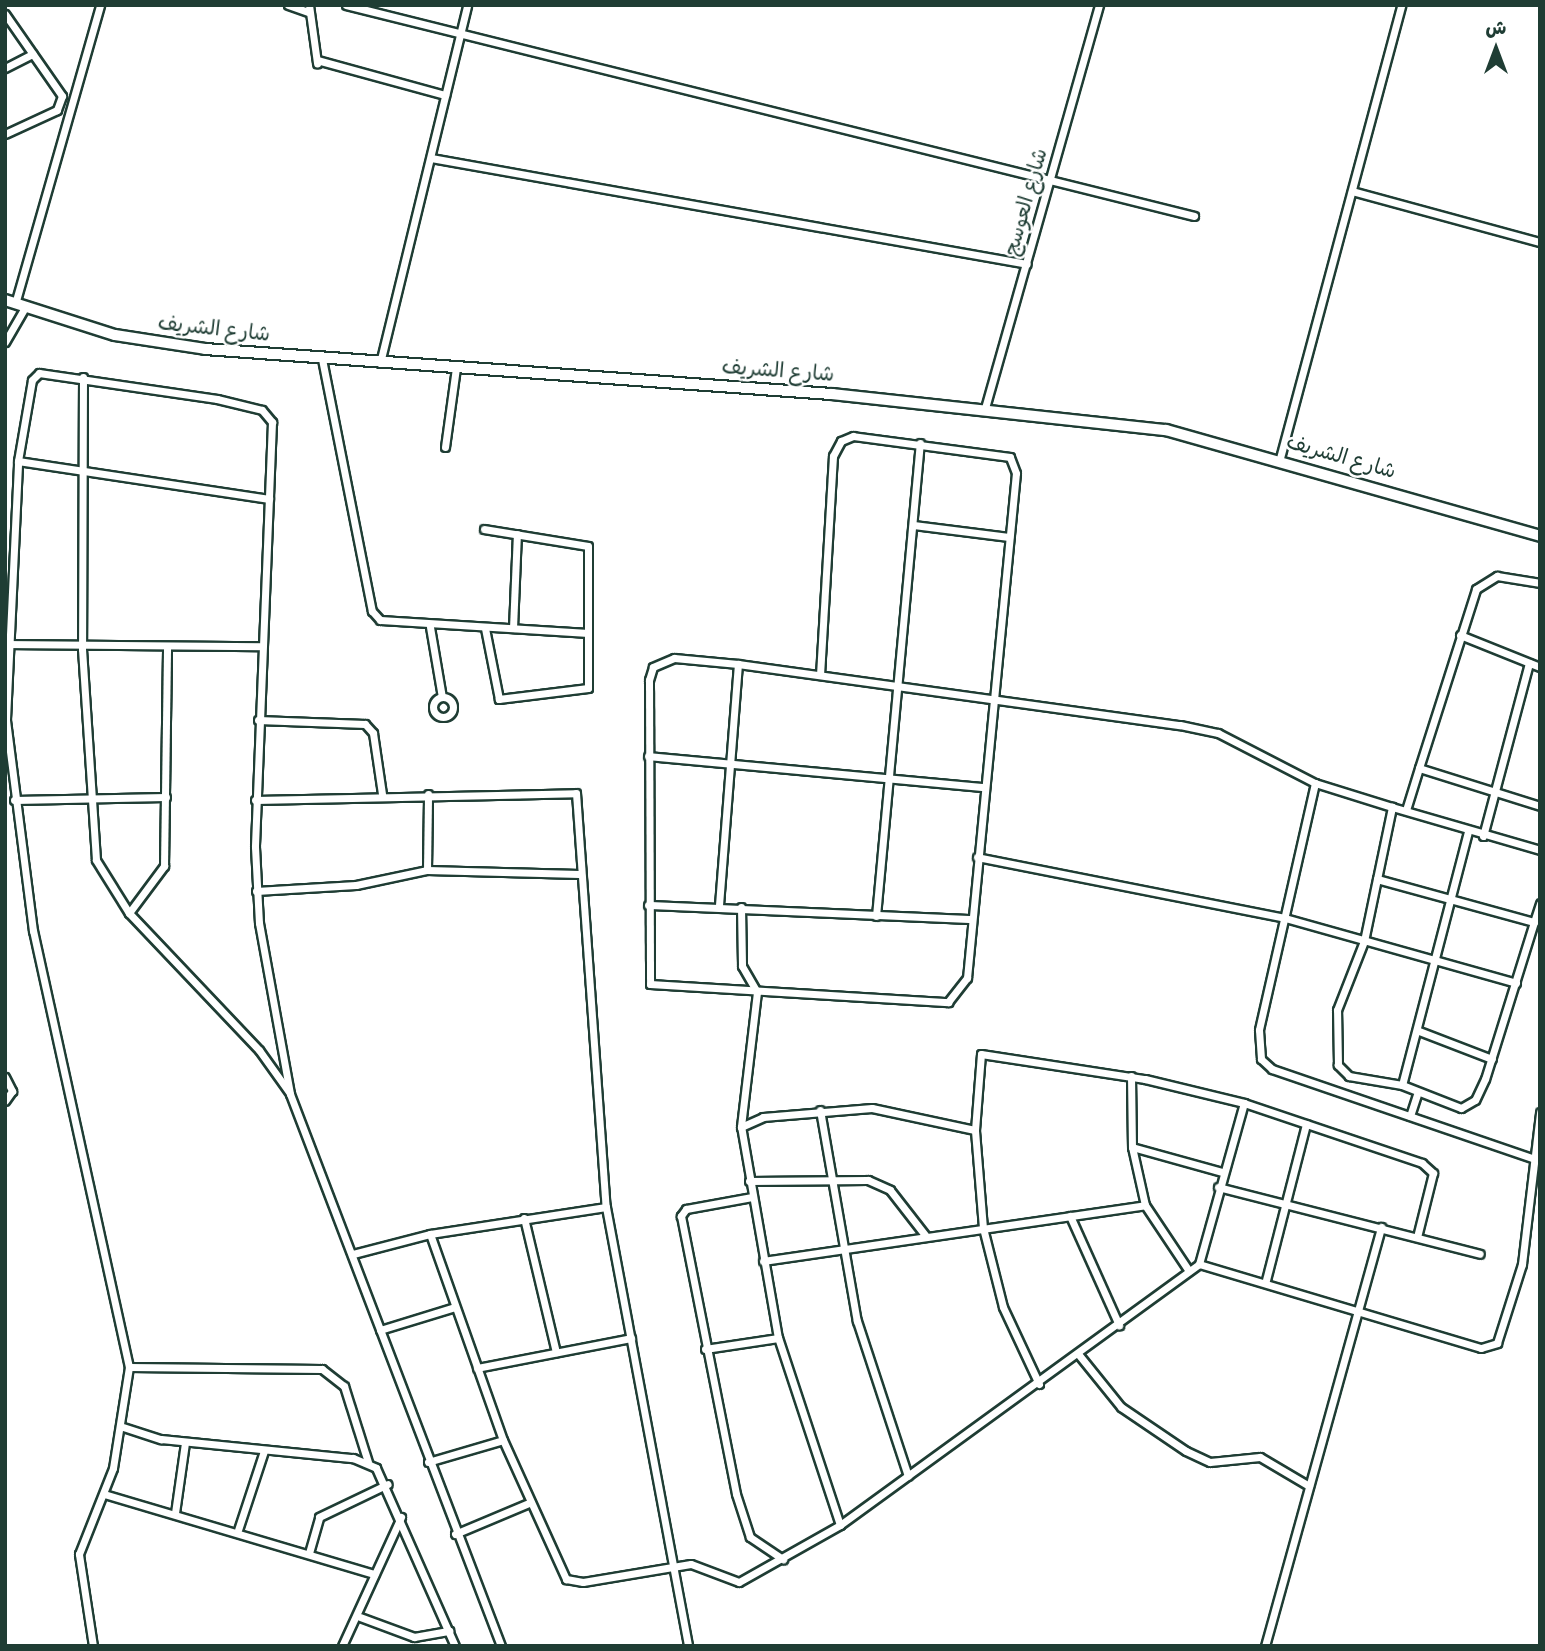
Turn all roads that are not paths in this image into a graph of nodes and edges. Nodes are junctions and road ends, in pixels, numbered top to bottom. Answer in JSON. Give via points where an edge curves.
{"nodes":[{"id":1,"x":100,"y":5,"type":"edge"},
{"id":2,"x":288,"y":5,"type":"edge"},
{"id":3,"x":346,"y":5,"type":"edge"},
{"id":4,"x":467,"y":5,"type":"edge"},
{"id":5,"x":1099,"y":5,"type":"edge"},
{"id":6,"x":1401,"y":5,"type":"edge"},
{"id":7,"x":309,"y":8,"type":"edge"},
{"id":8,"x":5,"y":13,"type":"edge"},
{"id":9,"x":461,"y":32,"type":"junction"},
{"id":10,"x":33,"y":54,"type":"junction"},
{"id":11,"x":5,"y":68,"type":"edge"},
{"id":12,"x":444,"y":95,"type":"junction"},
{"id":13,"x":5,"y":134,"type":"edge"},
{"id":14,"x":431,"y":158,"type":"junction"},
{"id":15,"x":1052,"y":177,"type":"junction"},
{"id":16,"x":1352,"y":191,"type":"junction"},
{"id":17,"x":1194,"y":216,"type":"dead end"},
{"id":18,"x":1540,"y":242,"type":"edge"},
{"id":19,"x":1027,"y":264,"type":"junction"},
{"id":20,"x":15,"y":304,"type":"edge"},
{"id":21,"x":5,"y":342,"type":"edge"},
{"id":22,"x":322,"y":359,"type":"junction"},
{"id":23,"x":380,"y":363,"type":"junction"},
{"id":24,"x":456,"y":368,"type":"junction"},
{"id":25,"x":83,"y":377,"type":"junction"},
{"id":26,"x":985,"y":408,"type":"junction"},
{"id":27,"x":920,"y":443,"type":"junction"},
{"id":28,"x":445,"y":447,"type":"dead end"},
{"id":29,"x":1280,"y":458,"type":"junction"},
{"id":30,"x":18,"y":461,"type":"junction"},
{"id":31,"x":88,"y":473,"type":"junction"},
{"id":32,"x":269,"y":499,"type":"junction"},
{"id":33,"x":913,"y":525,"type":"junction"},
{"id":34,"x":484,"y":529,"type":"dead end"},
{"id":35,"x":517,"y":534,"type":"junction"},
{"id":36,"x":1540,"y":536,"type":"edge"},
{"id":37,"x":1009,"y":537,"type":"junction"},
{"id":38,"x":1540,"y":583,"type":"edge"},
{"id":39,"x":430,"y":627,"type":"junction"},
{"id":40,"x":485,"y":628,"type":"junction"},
{"id":41,"x":513,"y":628,"type":"junction"},
{"id":42,"x":585,"y":633,"type":"junction"},
{"id":43,"x":1460,"y":635,"type":"junction"},
{"id":44,"x":7,"y":644,"type":"junction"},
{"id":45,"x":258,"y":646,"type":"junction"},
{"id":46,"x":167,"y":648,"type":"junction"},
{"id":47,"x":82,"y":649,"type":"junction"},
{"id":48,"x":1529,"y":663,"type":"junction"},
{"id":49,"x":738,"y":664,"type":"junction"},
{"id":50,"x":1540,"y":667,"type":"edge"},
{"id":51,"x":820,"y":675,"type":"junction"},
{"id":52,"x":900,"y":685,"type":"junction"},
{"id":53,"x":442,"y":697,"type":"dead end"},
{"id":54,"x":993,"y":698,"type":"junction"},
{"id":55,"x":258,"y":720,"type":"junction"},
{"id":56,"x":648,"y":756,"type":"junction"},
{"id":57,"x":726,"y":764,"type":"junction"},
{"id":58,"x":1419,"y":768,"type":"junction"},
{"id":59,"x":889,"y":780,"type":"junction"},
{"id":60,"x":1315,"y":783,"type":"junction"},
{"id":61,"x":984,"y":787,"type":"junction"},
{"id":62,"x":382,"y":794,"type":"junction"},
{"id":63,"x":428,"y":794,"type":"junction"},
{"id":64,"x":1496,"y":794,"type":"junction"},
{"id":65,"x":88,"y":796,"type":"junction"},
{"id":66,"x":166,"y":797,"type":"junction"},
{"id":67,"x":14,"y":800,"type":"junction"},
{"id":68,"x":256,"y":800,"type":"junction"},
{"id":69,"x":1540,"y":806,"type":"edge"},
{"id":70,"x":1392,"y":807,"type":"junction"},
{"id":71,"x":1406,"y":810,"type":"junction"},
{"id":72,"x":1468,"y":831,"type":"junction"},
{"id":73,"x":1483,"y":836,"type":"junction"},
{"id":74,"x":1540,"y":850,"type":"edge"},
{"id":75,"x":977,"y":857,"type":"junction"},
{"id":76,"x":427,"y":870,"type":"junction"},
{"id":77,"x":579,"y":874,"type":"junction"},
{"id":78,"x":1377,"y":879,"type":"junction"},
{"id":79,"x":256,"y":891,"type":"junction"},
{"id":80,"x":1452,"y":900,"type":"junction"},
{"id":81,"x":1540,"y":903,"type":"edge"},
{"id":82,"x":648,"y":905,"type":"junction"},
{"id":83,"x":719,"y":905,"type":"junction"},
{"id":84,"x":741,"y":907,"type":"junction"},
{"id":85,"x":129,"y":913,"type":"junction"},
{"id":86,"x":876,"y":916,"type":"junction"},
{"id":87,"x":1284,"y":918,"type":"junction"},
{"id":88,"x":971,"y":919,"type":"junction"},
{"id":89,"x":1534,"y":922,"type":"junction"},
{"id":90,"x":1364,"y":941,"type":"junction"},
{"id":91,"x":1435,"y":959,"type":"junction"},
{"id":92,"x":1516,"y":983,"type":"junction"},
{"id":93,"x":757,"y":992,"type":"junction"},
{"id":94,"x":1419,"y":1031,"type":"junction"},
{"id":95,"x":1492,"y":1059,"type":"junction"},
{"id":96,"x":1130,"y":1076,"type":"junction"},
{"id":97,"x":5,"y":1077,"type":"edge"},
{"id":98,"x":1402,"y":1085,"type":"junction"},
{"id":99,"x":290,"y":1094,"type":"junction"},
{"id":100,"x":1417,"y":1094,"type":"junction"},
{"id":101,"x":5,"y":1101,"type":"edge"},
{"id":102,"x":1244,"y":1103,"type":"junction"},
{"id":103,"x":820,"y":1110,"type":"junction"},
{"id":104,"x":1540,"y":1112,"type":"edge"},
{"id":105,"x":1410,"y":1116,"type":"junction"},
{"id":106,"x":1306,"y":1124,"type":"junction"},
{"id":107,"x":741,"y":1127,"type":"junction"},
{"id":108,"x":975,"y":1130,"type":"junction"},
{"id":109,"x":1132,"y":1147,"type":"junction"},
{"id":110,"x":1532,"y":1158,"type":"junction"},
{"id":111,"x":1222,"y":1172,"type":"junction"},
{"id":112,"x":831,"y":1178,"type":"junction"},
{"id":113,"x":749,"y":1181,"type":"junction"},
{"id":114,"x":1218,"y":1187,"type":"junction"},
{"id":115,"x":752,"y":1197,"type":"junction"},
{"id":116,"x":1145,"y":1205,"type":"junction"},
{"id":117,"x":1283,"y":1205,"type":"junction"},
{"id":118,"x":606,"y":1207,"type":"junction"},
{"id":119,"x":1070,"y":1216,"type":"junction"},
{"id":120,"x":524,"y":1218,"type":"junction"},
{"id":121,"x":1381,"y":1227,"type":"junction"},
{"id":122,"x":983,"y":1228,"type":"junction"},
{"id":123,"x":430,"y":1234,"type":"junction"},
{"id":124,"x":925,"y":1235,"type":"junction"},
{"id":125,"x":1416,"y":1237,"type":"junction"},
{"id":126,"x":843,"y":1248,"type":"junction"},
{"id":127,"x":353,"y":1254,"type":"junction"},
{"id":128,"x":1480,"y":1254,"type":"dead end"},
{"id":129,"x":764,"y":1261,"type":"junction"},
{"id":130,"x":1199,"y":1264,"type":"junction"},
{"id":131,"x":1189,"y":1271,"type":"junction"},
{"id":132,"x":1266,"y":1280,"type":"junction"},
{"id":133,"x":455,"y":1307,"type":"junction"},
{"id":134,"x":1356,"y":1308,"type":"junction"},
{"id":135,"x":1119,"y":1325,"type":"junction"},
{"id":136,"x":380,"y":1331,"type":"junction"},
{"id":137,"x":631,"y":1338,"type":"junction"},
{"id":138,"x":778,"y":1338,"type":"junction"},
{"id":139,"x":705,"y":1349,"type":"junction"},
{"id":140,"x":556,"y":1352,"type":"junction"},
{"id":141,"x":1079,"y":1355,"type":"junction"},
{"id":142,"x":129,"y":1367,"type":"junction"},
{"id":143,"x":477,"y":1368,"type":"junction"},
{"id":144,"x":1039,"y":1384,"type":"junction"},
{"id":145,"x":123,"y":1427,"type":"junction"},
{"id":146,"x":503,"y":1440,"type":"junction"},
{"id":147,"x":185,"y":1443,"type":"junction"},
{"id":148,"x":264,"y":1451,"type":"junction"},
{"id":149,"x":368,"y":1462,"type":"junction"},
{"id":150,"x":428,"y":1462,"type":"junction"},
{"id":151,"x":908,"y":1476,"type":"junction"},
{"id":152,"x":388,"y":1484,"type":"junction"},
{"id":153,"x":1309,"y":1486,"type":"junction"},
{"id":154,"x":104,"y":1494,"type":"junction"},
{"id":155,"x":531,"y":1502,"type":"junction"},
{"id":156,"x":175,"y":1513,"type":"junction"},
{"id":157,"x":401,"y":1517,"type":"junction"},
{"id":158,"x":839,"y":1525,"type":"junction"},
{"id":159,"x":238,"y":1530,"type":"junction"},
{"id":160,"x":455,"y":1534,"type":"junction"},
{"id":161,"x":309,"y":1553,"type":"junction"},
{"id":162,"x":783,"y":1559,"type":"junction"},
{"id":163,"x":673,"y":1566,"type":"junction"},
{"id":164,"x":373,"y":1574,"type":"junction"},
{"id":165,"x":360,"y":1617,"type":"junction"},
{"id":166,"x":449,"y":1631,"type":"junction"},
{"id":167,"x":93,"y":1646,"type":"edge"},
{"id":168,"x":342,"y":1646,"type":"edge"},
{"id":169,"x":455,"y":1646,"type":"edge"},
{"id":170,"x":501,"y":1646,"type":"edge"},
{"id":171,"x":688,"y":1646,"type":"edge"},
{"id":172,"x":1265,"y":1646,"type":"edge"}],
"edges":[{"from":1,"to":20,"type":"street"},
{"from":2,"to":7,"type":"street"},
{"from":3,"to":9,"type":"street"},
{"from":4,"to":9,"type":"street"},
{"from":5,"to":15,"type":"street","name":"شارع العوسج"},
{"from":6,"to":16,"type":"street"},
{"from":7,"to":12,"type":"street","via":[[317,62]]},
{"from":8,"to":10,"type":"street"},
{"from":9,"to":12,"type":"street"},
{"from":9,"to":15,"type":"street"},
{"from":10,"to":11,"type":"street"},
{"from":10,"to":13,"type":"street","via":[[62,96],[61,104]]},
{"from":12,"to":14,"type":"street"},
{"from":14,"to":19,"type":"street"},
{"from":14,"to":23,"type":"street"},
{"from":15,"to":17,"type":"street"},
{"from":15,"to":19,"type":"street","name":"شارع العوسج"},
{"from":16,"to":18,"type":"street"},
{"from":16,"to":29,"type":"street"},
{"from":19,"to":26,"type":"street","name":"شارع العوسج"},
{"from":20,"to":21,"type":"street"},
{"from":20,"to":22,"type":"main road","name":"شارع الشريف","via":[[160,344]]},
{"from":22,"to":23,"type":"main road","name":"شارع الشريف"},
{"from":22,"to":39,"type":"street","via":[[372,611],[392,625]]},
{"from":23,"to":24,"type":"main road","name":"شارع الشريف"},
{"from":24,"to":26,"type":"main road","name":"شارع الشريف"},
{"from":24,"to":28,"type":"street"},
{"from":25,"to":30,"type":"street","via":[[34,376]]},
{"from":25,"to":31,"type":"street"},
{"from":25,"to":32,"type":"street","via":[[262,410],[272,422]]},
{"from":26,"to":29,"type":"main road","name":"شارع الشريف","via":[[1166,430]]},
{"from":27,"to":33,"type":"street"},
{"from":27,"to":37,"type":"street","via":[[1010,457],[1016,473]]},
{"from":27,"to":51,"type":"street","via":[[853,436],[835,448]]},
{"from":29,"to":36,"type":"main road","name":"شارع الشريف"},
{"from":30,"to":31,"type":"street"},
{"from":30,"to":44,"type":"street"},
{"from":31,"to":32,"type":"street"},
{"from":31,"to":47,"type":"street"},
{"from":32,"to":45,"type":"street"},
{"from":33,"to":37,"type":"street"},
{"from":33,"to":52,"type":"street"},
{"from":34,"to":35,"type":"street"},
{"from":35,"to":41,"type":"street"},
{"from":35,"to":42,"type":"street","via":[[588,547]]},
{"from":37,"to":54,"type":"street"},
{"from":38,"to":43,"type":"street","via":[[1488,578],[1476,589]]},
{"from":39,"to":40,"type":"street"},
{"from":39,"to":53,"type":"street"},
{"from":40,"to":41,"type":"street"},
{"from":40,"to":42,"type":"street","via":[[495,694],[505,700],[586,691]]},
{"from":41,"to":42,"type":"street"},
{"from":43,"to":48,"type":"street"},
{"from":43,"to":58,"type":"street"},
{"from":44,"to":47,"type":"street"},
{"from":44,"to":67,"type":"street"},
{"from":45,"to":46,"type":"street"},
{"from":45,"to":55,"type":"street"},
{"from":46,"to":47,"type":"street"},
{"from":46,"to":66,"type":"street"},
{"from":47,"to":65,"type":"street"},
{"from":48,"to":50,"type":"street"},
{"from":48,"to":64,"type":"street"},
{"from":49,"to":51,"type":"street"},
{"from":49,"to":56,"type":"street","via":[[674,658],[653,667]]},
{"from":49,"to":57,"type":"street"},
{"from":51,"to":52,"type":"street"},
{"from":52,"to":54,"type":"street"},
{"from":52,"to":59,"type":"street"},
{"from":54,"to":60,"type":"street","via":[[1218,733]]},
{"from":54,"to":61,"type":"street"},
{"from":55,"to":62,"type":"street","via":[[365,724],[373,733]]},
{"from":55,"to":68,"type":"street"},
{"from":56,"to":57,"type":"street"},
{"from":56,"to":82,"type":"street"},
{"from":57,"to":59,"type":"street"},
{"from":57,"to":83,"type":"street"},
{"from":58,"to":64,"type":"street"},
{"from":58,"to":71,"type":"street"},
{"from":59,"to":61,"type":"street"},
{"from":59,"to":86,"type":"street"},
{"from":60,"to":70,"type":"street"},
{"from":60,"to":87,"type":"street"},
{"from":61,"to":75,"type":"street"},
{"from":62,"to":63,"type":"street"},
{"from":62,"to":68,"type":"street"},
{"from":63,"to":76,"type":"street"},
{"from":63,"to":77,"type":"street","via":[[572,791],[579,803]]},
{"from":64,"to":69,"type":"street"},
{"from":64,"to":73,"type":"street"},
{"from":65,"to":66,"type":"street"},
{"from":65,"to":67,"type":"street"},
{"from":65,"to":85,"type":"street","via":[[99,870]]},
{"from":66,"to":85,"type":"street","via":[[164,866]]},
{"from":67,"to":142,"type":"street","via":[[33,931]]},
{"from":68,"to":79,"type":"street"},
{"from":70,"to":71,"type":"street"},
{"from":70,"to":78,"type":"street"},
{"from":71,"to":72,"type":"street"},
{"from":72,"to":73,"type":"street"},
{"from":72,"to":80,"type":"street"},
{"from":73,"to":74,"type":"street"},
{"from":75,"to":87,"type":"street"},
{"from":75,"to":88,"type":"street"},
{"from":76,"to":77,"type":"street"},
{"from":76,"to":79,"type":"street","via":[[356,885]]},
{"from":77,"to":118,"type":"street"},
{"from":78,"to":80,"type":"street"},
{"from":78,"to":90,"type":"street"},
{"from":79,"to":99,"type":"street"},
{"from":80,"to":89,"type":"street"},
{"from":80,"to":91,"type":"street"},
{"from":81,"to":89,"type":"street"},
{"from":82,"to":83,"type":"street"},
{"from":82,"to":93,"type":"street","via":[[650,984]]},
{"from":83,"to":84,"type":"street"},
{"from":84,"to":86,"type":"street"},
{"from":84,"to":93,"type":"street","via":[[742,966]]},
{"from":85,"to":99,"type":"street","via":[[258,1050]]},
{"from":86,"to":88,"type":"street"},
{"from":87,"to":90,"type":"street"},
{"from":87,"to":105,"type":"street","via":[[1259,1030],[1261,1059],[1272,1069]]},
{"from":88,"to":93,"type":"street","via":[[967,978],[948,1002]]},
{"from":89,"to":92,"type":"street"},
{"from":90,"to":91,"type":"street"},
{"from":90,"to":98,"type":"street","via":[[1337,1010],[1338,1065],[1370,1083]]},
{"from":91,"to":92,"type":"street"},
{"from":91,"to":94,"type":"street"},
{"from":92,"to":95,"type":"street"},
{"from":93,"to":107,"type":"street"},
{"from":94,"to":95,"type":"street"},
{"from":94,"to":98,"type":"street"},
{"from":95,"to":100,"type":"street","via":[[1469,1105],[1449,1108]]},
{"from":96,"to":102,"type":"street"},
{"from":96,"to":108,"type":"street","via":[[981,1054]]},
{"from":96,"to":109,"type":"street"},
{"from":97,"to":101,"type":"street","via":[[12,1091]]},
{"from":98,"to":100,"type":"street"},
{"from":99,"to":127,"type":"street"},
{"from":100,"to":105,"type":"street"},
{"from":102,"to":106,"type":"street"},
{"from":102,"to":111,"type":"street"},
{"from":103,"to":107,"type":"street","via":[[763,1117]]},
{"from":103,"to":108,"type":"street","via":[[884,1109]]},
{"from":103,"to":112,"type":"street"},
{"from":104,"to":110,"type":"street"},
{"from":105,"to":110,"type":"street"},
{"from":106,"to":117,"type":"street"},
{"from":106,"to":125,"type":"street","via":[[1430,1167]]},
{"from":107,"to":113,"type":"street"},
{"from":108,"to":122,"type":"street"},
{"from":109,"to":111,"type":"street"},
{"from":109,"to":116,"type":"street"},
{"from":110,"to":134,"type":"street","via":[[1522,1264],[1497,1343],[1481,1348]]},
{"from":111,"to":114,"type":"street"},
{"from":112,"to":113,"type":"street"},
{"from":112,"to":124,"type":"street","via":[[868,1180],[890,1190]]},
{"from":112,"to":126,"type":"street"},
{"from":113,"to":115,"type":"street"},
{"from":114,"to":117,"type":"street"},
{"from":114,"to":130,"type":"street"},
{"from":115,"to":129,"type":"street"},
{"from":115,"to":139,"type":"street","via":[[686,1209],[681,1216]]},
{"from":116,"to":119,"type":"street"},
{"from":116,"to":131,"type":"street"},
{"from":117,"to":121,"type":"street"},
{"from":117,"to":132,"type":"street"},
{"from":118,"to":120,"type":"street"},
{"from":118,"to":137,"type":"street"},
{"from":119,"to":122,"type":"street"},
{"from":119,"to":135,"type":"street"},
{"from":120,"to":123,"type":"street"},
{"from":120,"to":140,"type":"street"},
{"from":121,"to":125,"type":"street"},
{"from":121,"to":134,"type":"street"},
{"from":122,"to":124,"type":"street"},
{"from":122,"to":144,"type":"street","via":[[1003,1307]]},
{"from":123,"to":127,"type":"street"},
{"from":123,"to":133,"type":"street"},
{"from":124,"to":126,"type":"street"},
{"from":125,"to":128,"type":"street"},
{"from":126,"to":129,"type":"street"},
{"from":126,"to":151,"type":"street","via":[[857,1321]]},
{"from":127,"to":136,"type":"street"},
{"from":129,"to":138,"type":"street"},
{"from":130,"to":131,"type":"street"},
{"from":130,"to":132,"type":"street"},
{"from":131,"to":135,"type":"street"},
{"from":132,"to":134,"type":"street"},
{"from":133,"to":136,"type":"street"},
{"from":133,"to":143,"type":"street"},
{"from":134,"to":153,"type":"street"},
{"from":135,"to":141,"type":"street"},
{"from":136,"to":150,"type":"street"},
{"from":137,"to":140,"type":"street"},
{"from":137,"to":163,"type":"street"},
{"from":138,"to":139,"type":"street"},
{"from":138,"to":158,"type":"street"},
{"from":139,"to":162,"type":"street","via":[[747,1528],[762,1549]]},
{"from":140,"to":143,"type":"street"},
{"from":141,"to":144,"type":"street"},
{"from":141,"to":153,"type":"street","via":[[1121,1407],[1186,1451],[1210,1462],[1260,1457]]},
{"from":142,"to":145,"type":"street"},
{"from":142,"to":149,"type":"street","via":[[322,1368],[344,1385]]},
{"from":143,"to":146,"type":"street"},
{"from":144,"to":151,"type":"street"},
{"from":145,"to":147,"type":"street"},
{"from":145,"to":154,"type":"street"},
{"from":146,"to":150,"type":"street"},
{"from":146,"to":155,"type":"street"},
{"from":147,"to":148,"type":"street"},
{"from":147,"to":156,"type":"street"},
{"from":148,"to":149,"type":"street"},
{"from":148,"to":159,"type":"street"},
{"from":149,"to":152,"type":"street"},
{"from":150,"to":160,"type":"street"},
{"from":151,"to":158,"type":"street"},
{"from":152,"to":157,"type":"street"},
{"from":152,"to":161,"type":"street","via":[[319,1517]]},
{"from":153,"to":172,"type":"street"},
{"from":154,"to":156,"type":"street"},
{"from":154,"to":167,"type":"street","via":[[77,1569]]},
{"from":155,"to":160,"type":"street"},
{"from":155,"to":163,"type":"street","via":[[561,1573],[572,1583]]},
{"from":156,"to":159,"type":"street"},
{"from":157,"to":164,"type":"street"},
{"from":157,"to":166,"type":"street"},
{"from":158,"to":162,"type":"street"},
{"from":159,"to":161,"type":"street"},
{"from":160,"to":170,"type":"street"},
{"from":161,"to":164,"type":"street"},
{"from":162,"to":163,"type":"street","via":[[739,1582],[703,1565]]},
{"from":163,"to":171,"type":"street"},
{"from":164,"to":165,"type":"street"},
{"from":165,"to":166,"type":"street","via":[[414,1637]]},
{"from":165,"to":168,"type":"street"},
{"from":166,"to":169,"type":"street"}]}
